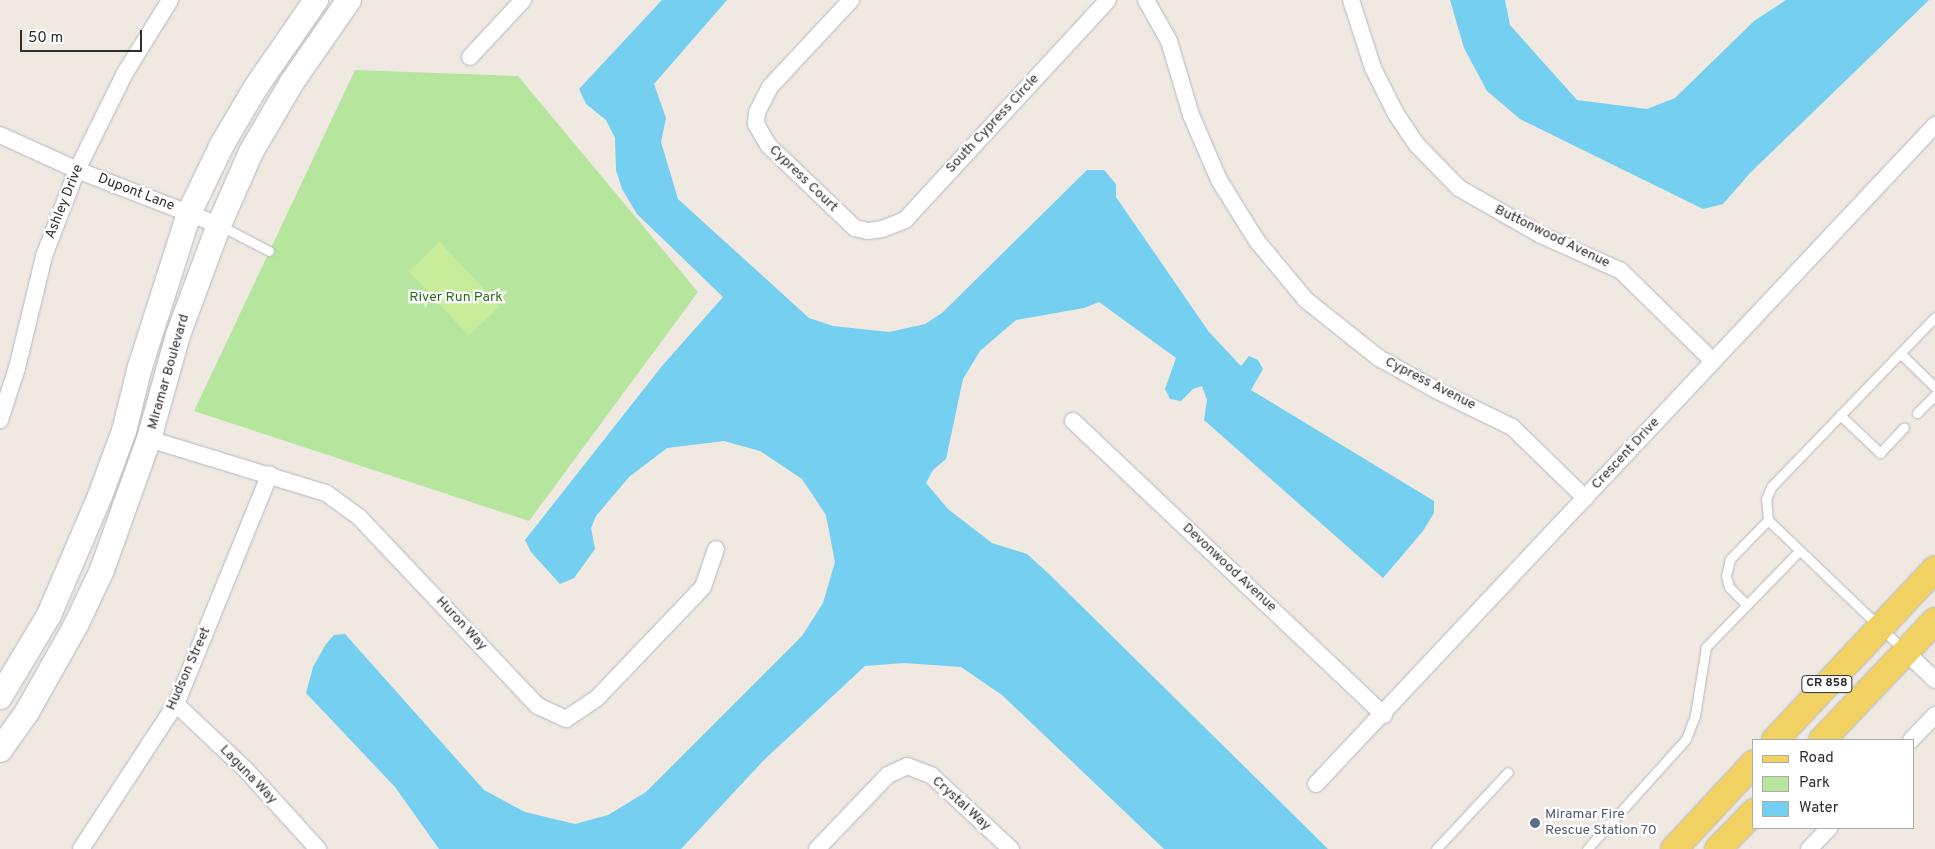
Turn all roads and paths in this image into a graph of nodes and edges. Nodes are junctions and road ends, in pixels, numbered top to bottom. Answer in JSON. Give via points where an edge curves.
{"nodes":[{"id":1,"x":170,"y":0,"type":"edge"},
{"id":2,"x":316,"y":0,"type":"edge"},
{"id":3,"x":349,"y":0,"type":"edge"},
{"id":4,"x":523,"y":0,"type":"edge"},
{"id":5,"x":851,"y":0,"type":"edge"},
{"id":6,"x":1108,"y":0,"type":"edge"},
{"id":7,"x":1146,"y":0,"type":"edge"},
{"id":8,"x":1351,"y":0,"type":"edge"},
{"id":9,"x":470,"y":57,"type":"dead end"},
{"id":10,"x":1935,"y":125,"type":"edge"},
{"id":11,"x":0,"y":135,"type":"edge"},
{"id":12,"x":77,"y":170,"type":"junction"},
{"id":13,"x":189,"y":213,"type":"junction"},
{"id":14,"x":219,"y":225,"type":"junction"},
{"id":15,"x":868,"y":231,"type":"joint"},
{"id":16,"x":269,"y":251,"type":"dead end"},
{"id":17,"x":1935,"y":317,"type":"edge"},
{"id":18,"x":1900,"y":354,"type":"junction"},
{"id":19,"x":1713,"y":360,"type":"junction"},
{"id":20,"x":1935,"y":387,"type":"edge"},
{"id":21,"x":1935,"y":395,"type":"edge"},
{"id":22,"x":1917,"y":413,"type":"dead end"},
{"id":23,"x":1840,"y":415,"type":"junction"},
{"id":24,"x":0,"y":420,"type":"edge"},
{"id":25,"x":1073,"y":421,"type":"dead end"},
{"id":26,"x":1904,"y":427,"type":"dead end"},
{"id":27,"x":149,"y":439,"type":"junction"},
{"id":28,"x":270,"y":474,"type":"junction"},
{"id":29,"x":1585,"y":498,"type":"junction"},
{"id":30,"x":1768,"y":520,"type":"junction"},
{"id":31,"x":716,"y":549,"type":"dead end"},
{"id":32,"x":1799,"y":550,"type":"junction"},
{"id":33,"x":1935,"y":569,"type":"edge"},
{"id":34,"x":1747,"y":605,"type":"junction"},
{"id":35,"x":1935,"y":621,"type":"edge"},
{"id":36,"x":1880,"y":628,"type":"junction"},
{"id":37,"x":1906,"y":652,"type":"junction"},
{"id":38,"x":1935,"y":680,"type":"edge"},
{"id":39,"x":0,"y":697,"type":"edge"},
{"id":40,"x":176,"y":704,"type":"junction"},
{"id":41,"x":1384,"y":715,"type":"junction"},
{"id":42,"x":1935,"y":715,"type":"edge"},
{"id":43,"x":1776,"y":739,"type":"edge"},
{"id":44,"x":1823,"y":739,"type":"edge"},
{"id":45,"x":1913,"y":739,"type":"edge"},
{"id":46,"x":0,"y":750,"type":"edge"},
{"id":47,"x":1752,"y":765,"type":"edge"},
{"id":48,"x":1508,"y":772,"type":"dead end"},
{"id":49,"x":1316,"y":784,"type":"dead end"},
{"id":50,"x":1752,"y":814,"type":"edge"},
{"id":51,"x":1828,"y":829,"type":"edge"},
{"id":52,"x":82,"y":849,"type":"edge"},
{"id":53,"x":318,"y":849,"type":"edge"},
{"id":54,"x":817,"y":849,"type":"edge"},
{"id":55,"x":1011,"y":849,"type":"edge"},
{"id":56,"x":1436,"y":849,"type":"edge"},
{"id":57,"x":1587,"y":849,"type":"edge"},
{"id":58,"x":1674,"y":849,"type":"edge"},
{"id":59,"x":1718,"y":849,"type":"edge"},
{"id":60,"x":1809,"y":849,"type":"edge"}],
"edges":[{"from":1,"to":12,"type":"street","name":"Ashley Drive","via":[[125,73]]},
{"from":2,"to":13,"type":"street","name":"Miramar Boulevard","via":[[256,87],[223,143]]},
{"from":3,"to":14,"type":"street","name":"Miramar Boulevard","via":[[292,82],[251,152]]},
{"from":4,"to":9,"type":"street"},
{"from":5,"to":15,"type":"street","name":"Cypress Court","via":[[770,87],[757,112],[756,124],[768,145],[855,228]]},
{"from":6,"to":15,"type":"street","name":"South Cypress Circle","via":[[904,220],[882,230]]},
{"from":7,"to":29,"type":"street","name":"Cypress Avenue","via":[[1170,40],[1191,115],[1219,180],[1257,241],[1306,300],[1379,358],[1512,427]]},
{"from":8,"to":19,"type":"street","name":"Buttonwood Avenue","via":[[1373,68],[1396,114],[1417,145],[1460,188],[1541,235],[1621,271]]},
{"from":10,"to":19,"type":"street","name":"Crescent Drive"},
{"from":11,"to":12,"type":"street","name":"Dupont Lane"},
{"from":12,"to":13,"type":"street","name":"Dupont Lane"},
{"from":12,"to":24,"type":"street","name":"Ashley Drive","via":[[44,256],[18,368]]},
{"from":13,"to":14,"type":"street","name":"Dupont Lane"},
{"from":13,"to":39,"type":"street","name":"Miramar Boulevard","via":[[140,367],[124,431],[100,496],[49,616]]},
{"from":14,"to":16,"type":"lane"},
{"from":14,"to":27,"type":"street","name":"Miramar Boulevard","via":[[178,335]]},
{"from":17,"to":18,"type":"lane"},
{"from":18,"to":20,"type":"lane"},
{"from":18,"to":23,"type":"lane"},
{"from":19,"to":29,"type":"street","name":"Crescent Drive"},
{"from":21,"to":22,"type":"lane"},
{"from":23,"to":26,"type":"lane","via":[[1880,453]]},
{"from":23,"to":30,"type":"lane","via":[[1771,487],[1766,499]]},
{"from":25,"to":41,"type":"street","name":"Devonwood Avenue"},
{"from":27,"to":28,"type":"street","name":"Huron Way"},
{"from":27,"to":46,"type":"street","name":"Miramar Boulevard","via":[[102,570],[76,625],[27,712]]},
{"from":28,"to":31,"type":"street","name":"Huron Way","via":[[326,493],[359,517],[538,706],[566,719],[597,698],[703,587]]},
{"from":28,"to":40,"type":"street","name":"Hudson Street"},
{"from":29,"to":41,"type":"street","name":"Crescent Drive"},
{"from":30,"to":32,"type":"lane"},
{"from":30,"to":34,"type":"lane","via":[[1730,559],[1726,576],[1729,587]]},
{"from":32,"to":34,"type":"lane"},
{"from":32,"to":36,"type":"lane"},
{"from":33,"to":36,"type":"main road","number":"CR 858"},
{"from":34,"to":57,"type":"lane","via":[[1706,648],[1698,700],[1686,739]]},
{"from":35,"to":37,"type":"main road","number":"CR 858"},
{"from":36,"to":37,"type":"lane"},
{"from":36,"to":43,"type":"main road","number":"CR 858"},
{"from":37,"to":38,"type":"street"},
{"from":37,"to":44,"type":"main road","number":"CR 858"},
{"from":40,"to":52,"type":"street","name":"Hudson Street"},
{"from":40,"to":53,"type":"street","name":"Laguna Way","via":[[246,770]]},
{"from":41,"to":49,"type":"street","name":"Crescent Drive"},
{"from":42,"to":45,"type":"street"},
{"from":47,"to":58,"type":"main road"},
{"from":48,"to":56,"type":"lane"},
{"from":50,"to":59,"type":"main road"},
{"from":51,"to":60,"type":"street"},
{"from":54,"to":55,"type":"street","name":"Crystal Way","via":[[888,774],[907,766],[931,775]]}]}
